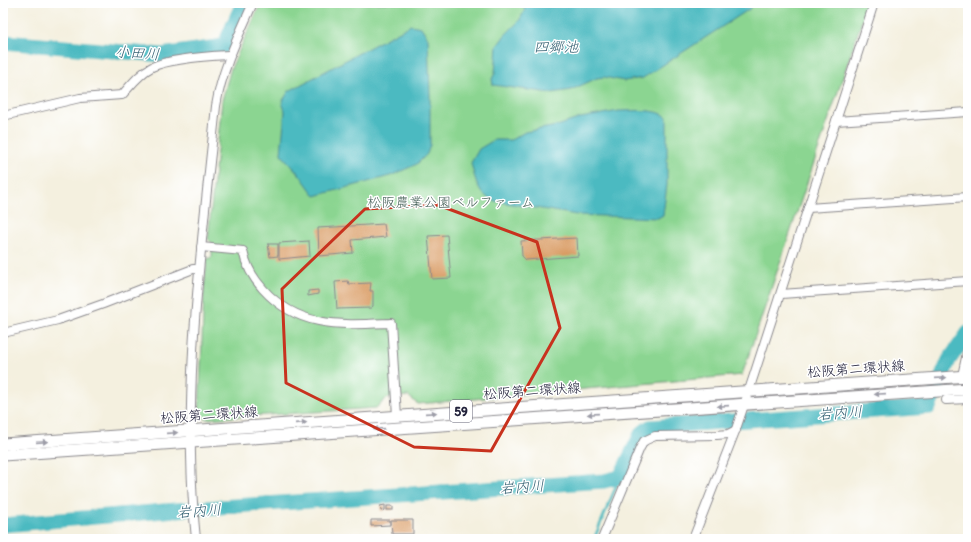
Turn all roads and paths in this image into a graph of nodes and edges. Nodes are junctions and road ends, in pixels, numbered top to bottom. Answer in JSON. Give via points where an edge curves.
{"nodes":[{"id":1,"x":253,"y":3,"type":"edge"},
{"id":2,"x":874,"y":3,"type":"edge"},
{"id":3,"x":229,"y":55,"type":"junction"},
{"id":4,"x":968,"y":112,"type":"edge"},
{"id":5,"x":3,"y":116,"type":"edge"},
{"id":6,"x":836,"y":121,"type":"junction"},
{"id":7,"x":968,"y":197,"type":"edge"},
{"id":8,"x":808,"y":208,"type":"junction"},
{"id":9,"x":202,"y":247,"type":"junction"},
{"id":10,"x":199,"y":269,"type":"junction"},
{"id":11,"x":968,"y":281,"type":"edge"},
{"id":12,"x":780,"y":294,"type":"junction"},
{"id":13,"x":3,"y":333,"type":"edge"},
{"id":14,"x":968,"y":348,"type":"edge"},
{"id":15,"x":965,"y":376,"type":"edge"},
{"id":16,"x":968,"y":389,"type":"edge"},
{"id":17,"x":748,"y":391,"type":"junction"},
{"id":18,"x":948,"y":395,"type":"junction"},
{"id":19,"x":968,"y":399,"type":"edge"},
{"id":20,"x":743,"y":409,"type":"junction"},
{"id":21,"x":398,"y":416,"type":"junction"},
{"id":22,"x":736,"y":430,"type":"junction"},
{"id":23,"x":190,"y":437,"type":"junction"},
{"id":24,"x":3,"y":444,"type":"edge"},
{"id":25,"x":3,"y":455,"type":"edge"},
{"id":26,"x":196,"y":539,"type":"edge"},
{"id":27,"x":602,"y":539,"type":"edge"},
{"id":28,"x":693,"y":539,"type":"edge"}],
"edges":[{"from":1,"to":3,"type":"street"},
{"from":2,"to":6,"type":"street"},
{"from":3,"to":5,"type":"street","via":[[152,67],[122,94],[80,98]]},
{"from":3,"to":9,"type":"street","via":[[216,106]]},
{"from":4,"to":6,"type":"street"},
{"from":6,"to":8,"type":"street"},
{"from":7,"to":8,"type":"street"},
{"from":8,"to":12,"type":"street"},
{"from":9,"to":10,"type":"street"},
{"from":9,"to":21,"type":"street","via":[[244,251],[245,262],[263,289],[283,307],[304,318],[347,325],[391,323]]},
{"from":10,"to":13,"type":"street","via":[[193,268],[58,320]]},
{"from":10,"to":23,"type":"street","via":[[192,360]]},
{"from":11,"to":12,"type":"street"},
{"from":12,"to":17,"type":"street"},
{"from":14,"to":15,"type":"street"},
{"from":17,"to":15,"type":"main road","name":"松阪第二環状線","number":"59","one_way":true},
{"from":16,"to":18,"type":"main road","name":"松阪第二環状線","number":"59"},
{"from":17,"to":20,"type":"street"},
{"from":21,"to":17,"type":"main road","name":"松阪第二環状線","number":"59","one_way":true},
{"from":18,"to":19,"type":"street"},
{"from":18,"to":20,"type":"main road","name":"松阪第二環状線","number":"59","one_way":true,"via":[[919,392]]},
{"from":20,"to":22,"type":"street"},
{"from":20,"to":23,"type":"main road","name":"松阪第二環状線","number":"59","one_way":true},
{"from":23,"to":21,"type":"main road","name":"松阪第二環状線","number":"59","one_way":true},
{"from":22,"to":27,"type":"street","via":[[717,435],[655,436],[644,441]]},
{"from":22,"to":28,"type":"street"},
{"from":24,"to":23,"type":"main road","name":"松阪第二環状線","number":"59","one_way":true},
{"from":23,"to":25,"type":"main road","name":"松阪第二環状線","number":"59"},
{"from":23,"to":26,"type":"street"}]}
